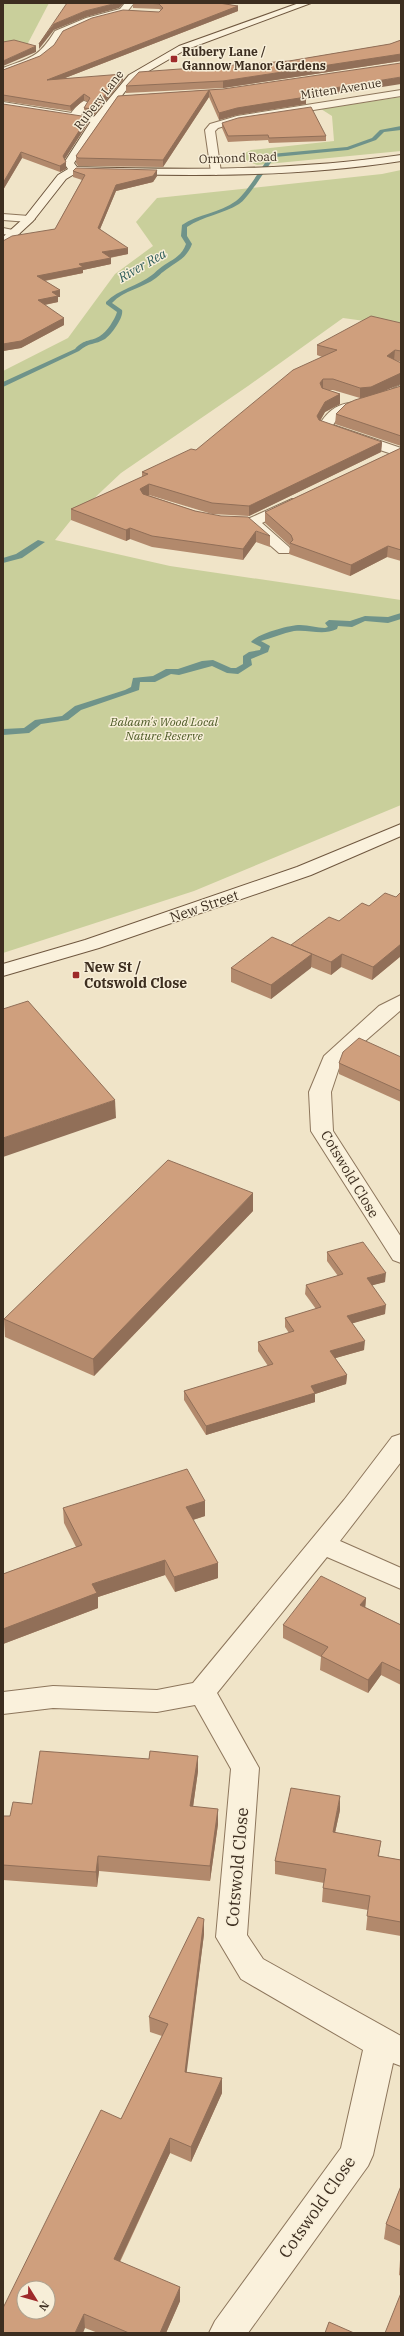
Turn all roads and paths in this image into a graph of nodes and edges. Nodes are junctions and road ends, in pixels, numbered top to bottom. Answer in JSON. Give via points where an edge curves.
{"nodes":[{"id":1,"x":130,"y":3,"type":"edge"},
{"id":2,"x":307,"y":3,"type":"edge"},
{"id":3,"x":123,"y":11,"type":"junction"},
{"id":4,"x":137,"y":11,"type":"edge"},
{"id":5,"x":3,"y":71,"type":"edge"},
{"id":6,"x":401,"y":93,"type":"edge"},
{"id":7,"x":115,"y":98,"type":"junction"},
{"id":8,"x":129,"y":98,"type":"edge"},
{"id":9,"x":84,"y":104,"type":"edge"},
{"id":10,"x":3,"y":105,"type":"edge"},
{"id":11,"x":73,"y":118,"type":"junction"},
{"id":12,"x":97,"y":120,"type":"junction"},
{"id":13,"x":401,"y":158,"type":"edge"},
{"id":14,"x":74,"y":170,"type":"junction"},
{"id":15,"x":216,"y":172,"type":"junction"},
{"id":16,"x":3,"y":217,"type":"edge"},
{"id":17,"x":29,"y":219,"type":"junction"},
{"id":18,"x":9,"y":232,"type":"edge"},
{"id":19,"x":3,"y":243,"type":"edge"},
{"id":20,"x":401,"y":389,"type":"edge"},
{"id":21,"x":334,"y":396,"type":"edge"},
{"id":22,"x":360,"y":405,"type":"junction"},
{"id":23,"x":399,"y":453,"type":"edge"},
{"id":24,"x":376,"y":462,"type":"edge"},
{"id":25,"x":307,"y":496,"type":"edge"},
{"id":26,"x":211,"y":521,"type":"edge"},
{"id":27,"x":252,"y":522,"type":"junction"},
{"id":28,"x":284,"y":550,"type":"dead end"},
{"id":29,"x":401,"y":829,"type":"edge"},
{"id":30,"x":3,"y":970,"type":"edge"},
{"id":31,"x":401,"y":1001,"type":"edge"},
{"id":32,"x":401,"y":1255,"type":"edge"},
{"id":33,"x":401,"y":1443,"type":"edge"},
{"id":34,"x":323,"y":1544,"type":"junction"},
{"id":35,"x":401,"y":1579,"type":"edge"},
{"id":36,"x":202,"y":1692,"type":"junction"},
{"id":37,"x":3,"y":1703,"type":"edge"},
{"id":38,"x":391,"y":2047,"type":"edge"},
{"id":39,"x":227,"y":2333,"type":"edge"}],
"edges":[{"from":1,"to":3,"type":"street"},
{"from":2,"to":7,"type":"street","name":"Rubery Lane","via":[[182,48],[132,77]]},
{"from":3,"to":4,"type":"street"},
{"from":3,"to":5,"type":"street","via":[[89,20],[58,33],[55,44],[46,53]]},
{"from":6,"to":15,"type":"street","name":"Mitten Avenue","via":[[237,119],[214,126],[210,130],[210,137]]},
{"from":7,"to":8,"type":"street"},
{"from":7,"to":12,"type":"street","name":"Rubery Lane"},
{"from":9,"to":11,"type":"street"},
{"from":10,"to":11,"type":"street"},
{"from":11,"to":12,"type":"street"},
{"from":12,"to":14,"type":"street","name":"Rubery Lane","via":[[69,163]]},
{"from":13,"to":15,"type":"street","name":"Ormond Road","via":[[315,168]]},
{"from":14,"to":15,"type":"street","name":"Ormond Road"},
{"from":14,"to":17,"type":"street","via":[[62,176]]},
{"from":16,"to":17,"type":"street"},
{"from":17,"to":18,"type":"street"},
{"from":18,"to":19,"type":"street"},
{"from":20,"to":22,"type":"street","via":[[386,398]]},
{"from":21,"to":22,"type":"street"},
{"from":22,"to":23,"type":"street","via":[[343,408],[331,416],[325,427]]},
{"from":23,"to":24,"type":"street"},
{"from":25,"to":27,"type":"street"},
{"from":26,"to":27,"type":"street","via":[[231,524]]},
{"from":27,"to":28,"type":"street"},
{"from":29,"to":30,"type":"street","name":"New Street","via":[[304,871],[92,944]]},
{"from":31,"to":32,"type":"street","name":"Cotswold Close","via":[[386,1010],[331,1060],[320,1092],[322,1131]]},
{"from":33,"to":34,"type":"street"},
{"from":34,"to":35,"type":"street"},
{"from":34,"to":36,"type":"street","via":[[232,1652]]},
{"from":36,"to":37,"type":"street","via":[[157,1702],[53,1697]]},
{"from":36,"to":38,"type":"street","name":"Cotswold Close","via":[[245,1768],[231,1937],[252,1969]]},
{"from":38,"to":39,"type":"street","name":"Cotswold Close","via":[[356,2154]]}]}
